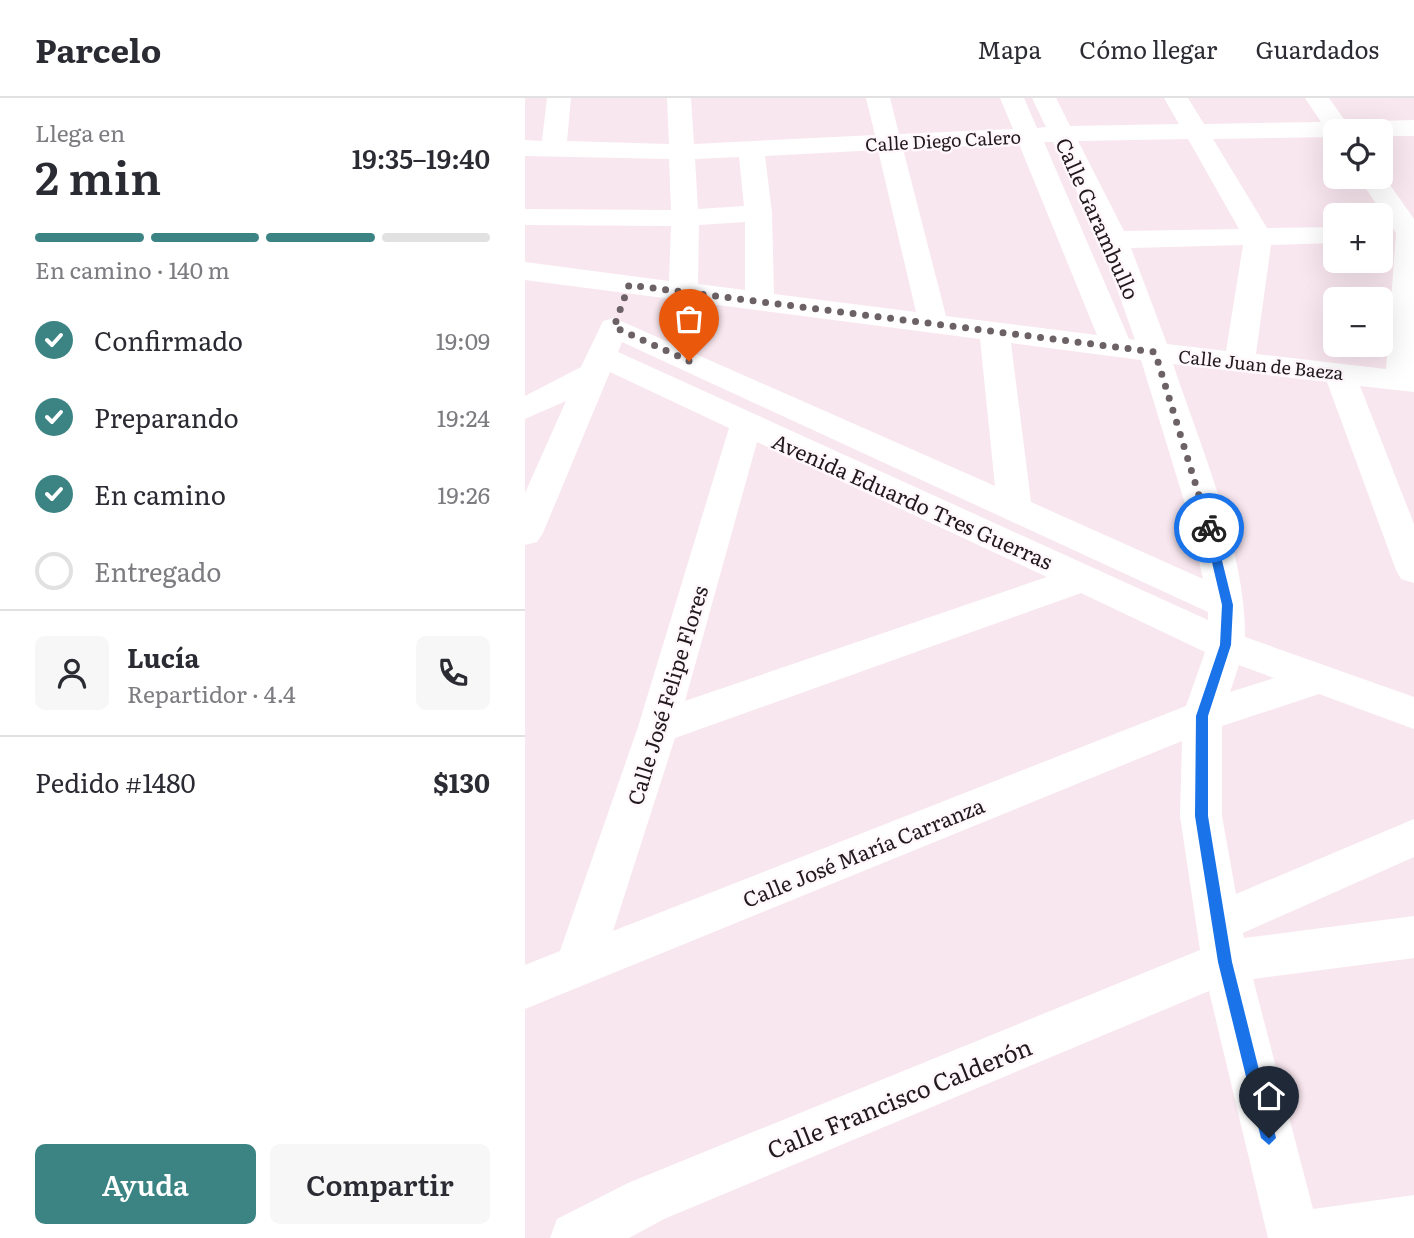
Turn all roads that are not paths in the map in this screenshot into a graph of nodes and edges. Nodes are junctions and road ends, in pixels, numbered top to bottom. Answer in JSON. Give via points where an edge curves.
{"nodes":[{"id":1,"x":559,"y":98,"type":"edge"},
{"id":2,"x":678,"y":98,"type":"edge"},
{"id":3,"x":878,"y":98,"type":"edge"},
{"id":4,"x":1012,"y":98,"type":"edge"},
{"id":5,"x":1044,"y":98,"type":"edge"},
{"id":6,"x":1176,"y":98,"type":"edge"},
{"id":7,"x":1317,"y":98,"type":"edge"},
{"id":8,"x":1332,"y":119,"type":"edge"},
{"id":9,"x":1414,"y":128,"type":"edge"},
{"id":10,"x":1393,"y":129,"type":"edge"},
{"id":11,"x":1196,"y":131,"type":"junction"},
{"id":12,"x":1323,"y":131,"type":"edge"},
{"id":13,"x":1062,"y":134,"type":"junction"},
{"id":14,"x":1028,"y":136,"type":"junction"},
{"id":15,"x":890,"y":144,"type":"junction"},
{"id":16,"x":525,"y":148,"type":"edge"},
{"id":17,"x":554,"y":148,"type":"junction"},
{"id":18,"x":751,"y":149,"type":"junction"},
{"id":19,"x":681,"y":152,"type":"junction"},
{"id":20,"x":1380,"y":189,"type":"edge"},
{"id":21,"x":758,"y":213,"type":"junction"},
{"id":22,"x":525,"y":217,"type":"edge"},
{"id":23,"x":685,"y":218,"type":"junction"},
{"id":24,"x":1412,"y":233,"type":"edge"},
{"id":25,"x":1393,"y":234,"type":"edge"},
{"id":26,"x":1323,"y":235,"type":"edge"},
{"id":27,"x":1258,"y":237,"type":"junction"},
{"id":28,"x":1114,"y":240,"type":"junction"},
{"id":29,"x":531,"y":275,"type":"edge"},
{"id":30,"x":1411,"y":284,"type":"edge"},
{"id":31,"x":629,"y":285,"type":"junction"},
{"id":32,"x":683,"y":291,"type":"junction"},
{"id":33,"x":760,"y":301,"type":"junction"},
{"id":34,"x":933,"y":322,"type":"junction"},
{"id":35,"x":994,"y":330,"type":"junction"},
{"id":36,"x":1118,"y":348,"type":"junction"},
{"id":37,"x":602,"y":352,"type":"junction"},
{"id":38,"x":1155,"y":352,"type":"junction"},
{"id":39,"x":1240,"y":360,"type":"junction"},
{"id":40,"x":1339,"y":372,"type":"junction"},
{"id":41,"x":1408,"y":381,"type":"edge"},
{"id":42,"x":525,"y":409,"type":"edge"},
{"id":43,"x":746,"y":424,"type":"junction"},
{"id":44,"x":1015,"y":508,"type":"junction"},
{"id":45,"x":525,"y":533,"type":"edge"},
{"id":46,"x":1413,"y":567,"type":"edge"},
{"id":47,"x":1085,"y":578,"type":"junction"},
{"id":48,"x":1227,"y":605,"type":"junction"},
{"id":49,"x":1226,"y":645,"type":"junction"},
{"id":50,"x":1320,"y":679,"type":"junction"},
{"id":51,"x":1414,"y":713,"type":"edge"},
{"id":52,"x":1202,"y":716,"type":"junction"},
{"id":53,"x":658,"y":727,"type":"junction"},
{"id":54,"x":1414,"y":836,"type":"edge"},
{"id":55,"x":1414,"y":937,"type":"edge"},
{"id":56,"x":1222,"y":942,"type":"junction"},
{"id":57,"x":579,"y":964,"type":"junction"},
{"id":58,"x":525,"y":987,"type":"edge"},
{"id":59,"x":1414,"y":1221,"type":"edge"},
{"id":60,"x":576,"y":1238,"type":"edge"},
{"id":61,"x":1296,"y":1238,"type":"edge"}],
"edges":[{"from":1,"to":17,"type":"street"},
{"from":2,"to":19,"type":"street"},
{"from":3,"to":15,"type":"street"},
{"from":4,"to":14,"type":"street","name":"Calle Garambullo"},
{"from":5,"to":13,"type":"street","name":"Calle Garambullo"},
{"from":6,"to":11,"type":"street"},
{"from":7,"to":8,"type":"street"},
{"from":9,"to":10,"type":"street","name":"Calle Diego Calero"},
{"from":11,"to":12,"type":"street","name":"Calle Diego Calero"},
{"from":11,"to":13,"type":"street","name":"Calle Diego Calero"},
{"from":11,"to":27,"type":"street"},
{"from":13,"to":14,"type":"street","name":"Calle Diego Calero"},
{"from":13,"to":28,"type":"street","name":"Calle Garambullo"},
{"from":14,"to":15,"type":"street","name":"Calle Diego Calero"},
{"from":14,"to":36,"type":"street","name":"Calle Garambullo"},
{"from":15,"to":18,"type":"street","name":"Calle Diego Calero"},
{"from":15,"to":34,"type":"street"},
{"from":16,"to":17,"type":"street","name":"Calle Diego Calero"},
{"from":17,"to":19,"type":"street","name":"Calle Diego Calero"},
{"from":18,"to":19,"type":"street","name":"Calle Diego Calero"},
{"from":18,"to":21,"type":"street"},
{"from":19,"to":23,"type":"street"},
{"from":20,"to":24,"type":"street"},
{"from":21,"to":23,"type":"street"},
{"from":21,"to":33,"type":"street"},
{"from":22,"to":23,"type":"street"},
{"from":23,"to":32,"type":"street"},
{"from":24,"to":25,"type":"street"},
{"from":24,"to":30,"type":"street"},
{"from":26,"to":27,"type":"street"},
{"from":27,"to":28,"type":"street"},
{"from":27,"to":39,"type":"street"},
{"from":28,"to":38,"type":"street","name":"Calle Garambullo"},
{"from":29,"to":31,"type":"street","name":"Calle Juan de Baeza"},
{"from":30,"to":41,"type":"street"},
{"from":31,"to":32,"type":"street","name":"Calle Juan de Baeza"},
{"from":31,"to":37,"type":"street"},
{"from":32,"to":33,"type":"street","name":"Calle Juan de Baeza"},
{"from":33,"to":34,"type":"street","name":"Calle Juan de Baeza"},
{"from":34,"to":35,"type":"street","name":"Calle Juan de Baeza"},
{"from":35,"to":36,"type":"street","name":"Calle Juan de Baeza"},
{"from":35,"to":44,"type":"street"},
{"from":36,"to":38,"type":"street","name":"Calle Juan de Baeza"},
{"from":37,"to":42,"type":"street"},
{"from":37,"to":43,"type":"street","name":"Avenida Eduardo Tres Guerras"},
{"from":37,"to":44,"type":"street","name":"Avenida Eduardo Tres Guerras"},
{"from":37,"to":45,"type":"street"},
{"from":38,"to":39,"type":"street","name":"Calle Juan de Baeza"},
{"from":38,"to":48,"type":"street","name":"Calle Garambullo","via":[[1206,517]]},
{"from":39,"to":40,"type":"street","name":"Calle Juan de Baeza"},
{"from":40,"to":41,"type":"street","name":"Calle Juan de Baeza"},
{"from":40,"to":46,"type":"street"},
{"from":43,"to":47,"type":"street","name":"Avenida Eduardo Tres Guerras"},
{"from":43,"to":53,"type":"street","name":"Calle José Felipe Flores"},
{"from":44,"to":48,"type":"street","name":"Avenida Eduardo Tres Guerras"},
{"from":47,"to":49,"type":"street","name":"Avenida Eduardo Tres Guerras"},
{"from":47,"to":53,"type":"street"},
{"from":48,"to":49,"type":"street","name":"Calle Garambullo"},
{"from":49,"to":50,"type":"street","name":"Avenida Eduardo Tres Guerras"},
{"from":49,"to":52,"type":"street","name":"Calle Garambullo"},
{"from":50,"to":51,"type":"street","name":"Avenida Eduardo Tres Guerras"},
{"from":50,"to":52,"type":"street","name":"Calle José María Carranza"},
{"from":52,"to":56,"type":"street","name":"Calle Garambullo","via":[[1201,816]]},
{"from":52,"to":57,"type":"street","name":"Calle José María Carranza"},
{"from":53,"to":57,"type":"street","name":"Calle José Felipe Flores"},
{"from":54,"to":56,"type":"street"},
{"from":55,"to":56,"type":"street"},
{"from":56,"to":60,"type":"street","name":"Calle Francisco Calderón","via":[[646,1201]]},
{"from":56,"to":61,"type":"street","name":"Calle Garambullo"},
{"from":57,"to":58,"type":"street","name":"Calle José María Carranza"},
{"from":59,"to":61,"type":"street"}]}
